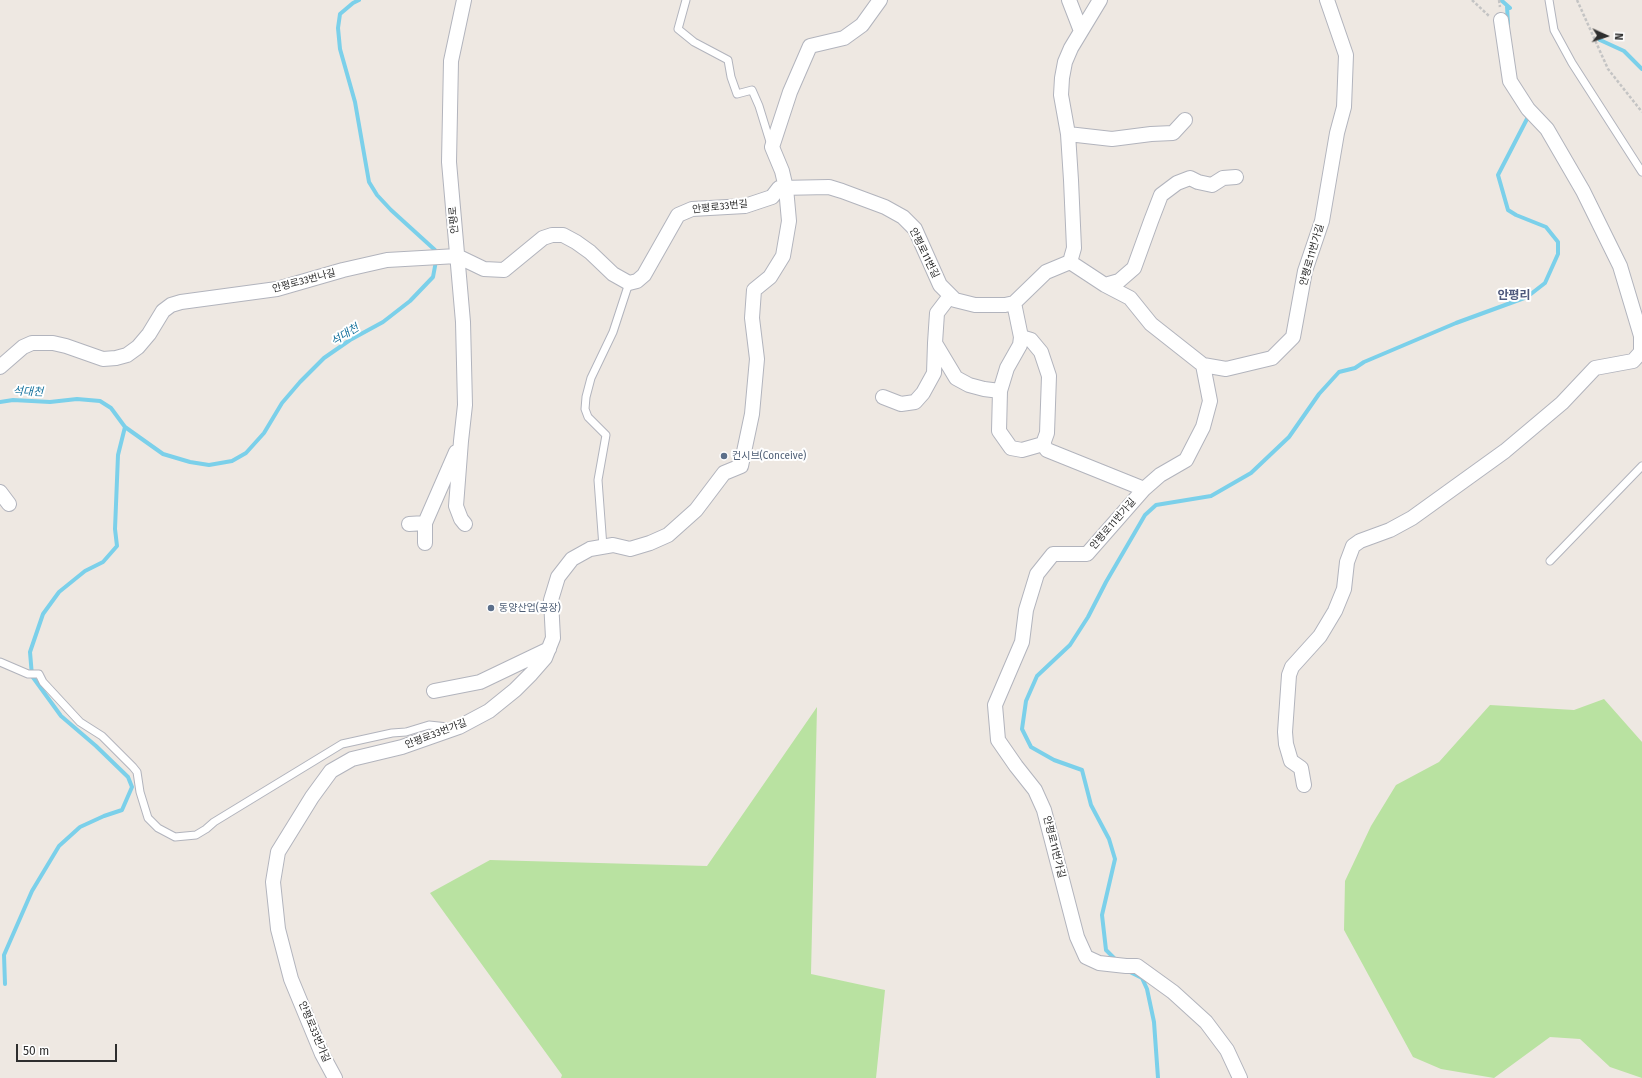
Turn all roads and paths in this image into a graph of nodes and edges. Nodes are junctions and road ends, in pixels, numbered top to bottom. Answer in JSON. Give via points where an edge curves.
{"nodes":[{"id":1,"x":464,"y":0,"type":"edge"},
{"id":2,"x":686,"y":0,"type":"edge"},
{"id":3,"x":880,"y":0,"type":"edge"},
{"id":4,"x":1069,"y":0,"type":"edge"},
{"id":5,"x":1100,"y":0,"type":"edge"},
{"id":6,"x":1327,"y":0,"type":"edge"},
{"id":7,"x":1472,"y":0,"type":"edge"},
{"id":8,"x":1549,"y":0,"type":"edge"},
{"id":9,"x":1577,"y":0,"type":"edge"},
{"id":10,"x":1501,"y":23,"type":"joint"},
{"id":11,"x":1081,"y":31,"type":"junction"},
{"id":12,"x":1642,"y":112,"type":"edge"},
{"id":13,"x":1185,"y":120,"type":"dead end"},
{"id":14,"x":1068,"y":134,"type":"junction"},
{"id":15,"x":772,"y":147,"type":"junction"},
{"id":16,"x":1642,"y":172,"type":"edge"},
{"id":17,"x":1236,"y":177,"type":"dead end"},
{"id":18,"x":786,"y":188,"type":"junction"},
{"id":19,"x":457,"y":256,"type":"junction"},
{"id":20,"x":1070,"y":262,"type":"junction"},
{"id":21,"x":629,"y":283,"type":"junction"},
{"id":22,"x":1105,"y":286,"type":"junction"},
{"id":23,"x":950,"y":296,"type":"junction"},
{"id":24,"x":1014,"y":303,"type":"junction"},
{"id":25,"x":1021,"y":337,"type":"junction"},
{"id":26,"x":935,"y":344,"type":"junction"},
{"id":27,"x":1203,"y":365,"type":"junction"},
{"id":28,"x":0,"y":367,"type":"edge"},
{"id":29,"x":1000,"y":391,"type":"junction"},
{"id":30,"x":883,"y":397,"type":"dead end"},
{"id":31,"x":461,"y":441,"type":"junction"},
{"id":32,"x":1043,"y":444,"type":"junction"},
{"id":33,"x":1642,"y":466,"type":"edge"},
{"id":34,"x":1144,"y":489,"type":"junction"},
{"id":35,"x":0,"y":492,"type":"edge"},
{"id":36,"x":9,"y":504,"type":"dead end"},
{"id":37,"x":425,"y":523,"type":"junction"},
{"id":38,"x":409,"y":524,"type":"dead end"},
{"id":39,"x":465,"y":524,"type":"dead end"},
{"id":40,"x":425,"y":543,"type":"dead end"},
{"id":41,"x":603,"y":546,"type":"junction"},
{"id":42,"x":1550,"y":561,"type":"dead end"},
{"id":43,"x":549,"y":648,"type":"junction"},
{"id":44,"x":0,"y":662,"type":"edge"},
{"id":45,"x":434,"y":691,"type":"dead end"},
{"id":46,"x":459,"y":727,"type":"junction"},
{"id":47,"x":1304,"y":785,"type":"dead end"},
{"id":48,"x":334,"y":1078,"type":"edge"},
{"id":49,"x":1240,"y":1078,"type":"edge"}],
"edges":[{"from":1,"to":19,"type":"street","name":"안평로","via":[[451,61],[450,162]]},
{"from":2,"to":15,"type":"lane","via":[[678,28],[694,42],[728,60],[737,94],[752,90]]},
{"from":3,"to":15,"type":"street","via":[[862,24],[844,38],[810,46],[790,92]]},
{"from":4,"to":11,"type":"street"},
{"from":5,"to":11,"type":"street"},
{"from":6,"to":27,"type":"street","name":"안평로11번가길","via":[[1346,54],[1344,107],[1322,220],[1305,271],[1293,337],[1272,358],[1226,369]]},
{"from":7,"to":10,"type":"path"},
{"from":8,"to":16,"type":"lane","via":[[1554,30],[1572,63]]},
{"from":9,"to":12,"type":"path","via":[[1608,69]]},
{"from":10,"to":47,"type":"street","via":[[1510,81],[1531,112],[1547,129],[1583,190],[1620,266],[1641,336],[1641,352],[1633,361],[1595,368],[1562,403],[1505,451],[1412,518],[1353,546],[1347,562],[1344,589],[1335,611],[1320,636],[1292,667],[1290,675],[1286,744],[1292,761],[1301,768]]},
{"from":11,"to":14,"type":"street","via":[[1065,62],[1062,78],[1061,95]]},
{"from":13,"to":14,"type":"street","via":[[1173,133],[1112,139]]},
{"from":14,"to":20,"type":"street","via":[[1074,248]]},
{"from":15,"to":18,"type":"street"},
{"from":17,"to":22,"type":"street","via":[[1223,178],[1212,184],[1190,178],[1177,183],[1161,195],[1134,268],[1119,281]]},
{"from":18,"to":21,"type":"street","name":"안평로33번길","via":[[779,188],[772,197],[745,206],[692,209],[678,215],[644,275]]},
{"from":18,"to":23,"type":"street","name":"안평로11번길","via":[[829,187],[885,207],[903,217],[915,229],[940,284]]},
{"from":18,"to":41,"type":"street","name":"안평로33번가길","via":[[789,221],[783,256],[770,277],[754,290],[752,318],[757,359],[752,414],[741,466],[724,473],[696,510],[668,535],[630,549],[613,545]]},
{"from":19,"to":21,"type":"street","name":"안평로33번나길","via":[[484,269],[504,270],[543,238],[563,235],[590,252],[613,274]]},
{"from":19,"to":28,"type":"street","name":"안평로33번나길","via":[[387,260],[277,289],[176,304],[163,311],[149,334],[127,355],[103,359],[53,343],[32,343],[23,347]]},
{"from":19,"to":31,"type":"street","name":"안평로","via":[[463,322],[465,405]]},
{"from":20,"to":22,"type":"street"},
{"from":20,"to":24,"type":"street","via":[[1046,272]]},
{"from":21,"to":41,"type":"lane","via":[[613,332],[591,378],[586,397],[585,409],[588,417],[606,435],[598,480]]},
{"from":22,"to":27,"type":"street","via":[[1130,298],[1151,324]]},
{"from":23,"to":24,"type":"street","via":[[955,300],[975,305]]},
{"from":23,"to":26,"type":"street","via":[[937,313]]},
{"from":24,"to":25,"type":"street"},
{"from":25,"to":29,"type":"street"},
{"from":25,"to":32,"type":"street","via":[[1031,340],[1041,352],[1049,376],[1047,433]]},
{"from":26,"to":29,"type":"street","via":[[956,378],[969,385]]},
{"from":26,"to":30,"type":"street","via":[[934,373],[915,402],[901,404]]},
{"from":27,"to":34,"type":"street","name":"안평로11번가길","via":[[1210,401],[1203,427],[1186,460],[1160,475]]},
{"from":29,"to":32,"type":"street","via":[[999,431],[1011,448],[1022,450]]},
{"from":31,"to":37,"type":"street"},
{"from":31,"to":39,"type":"street","name":"안평로","via":[[456,506]]},
{"from":32,"to":34,"type":"street","via":[[1048,450]]},
{"from":33,"to":42,"type":"lane"},
{"from":34,"to":49,"type":"street","name":"안평로11번가길","via":[[1087,554],[1053,554],[1037,574],[1026,610],[1022,642],[995,705],[998,740],[1035,790],[1044,810],[1077,937],[1086,957],[1099,962],[1137,966],[1173,992],[1206,1022],[1226,1050]]},
{"from":35,"to":36,"type":"street"},
{"from":37,"to":38,"type":"street"},
{"from":37,"to":40,"type":"street"},
{"from":41,"to":43,"type":"street","name":"안평로33번가길","via":[[590,549],[572,559],[558,577],[551,600],[554,638]]},
{"from":43,"to":45,"type":"street","via":[[480,682]]},
{"from":43,"to":46,"type":"street","name":"안평로33번가길","via":[[545,658],[515,690],[489,711]]},
{"from":44,"to":46,"type":"lane","via":[[28,674],[40,674],[43,682],[80,722],[102,736],[133,767],[137,772],[148,818],[158,828],[175,837],[196,835],[342,744],[429,725]]},
{"from":46,"to":48,"type":"street","name":"안평로33번가길","via":[[402,747],[352,759],[331,770],[278,852],[273,882],[278,929],[291,979]]}]}
